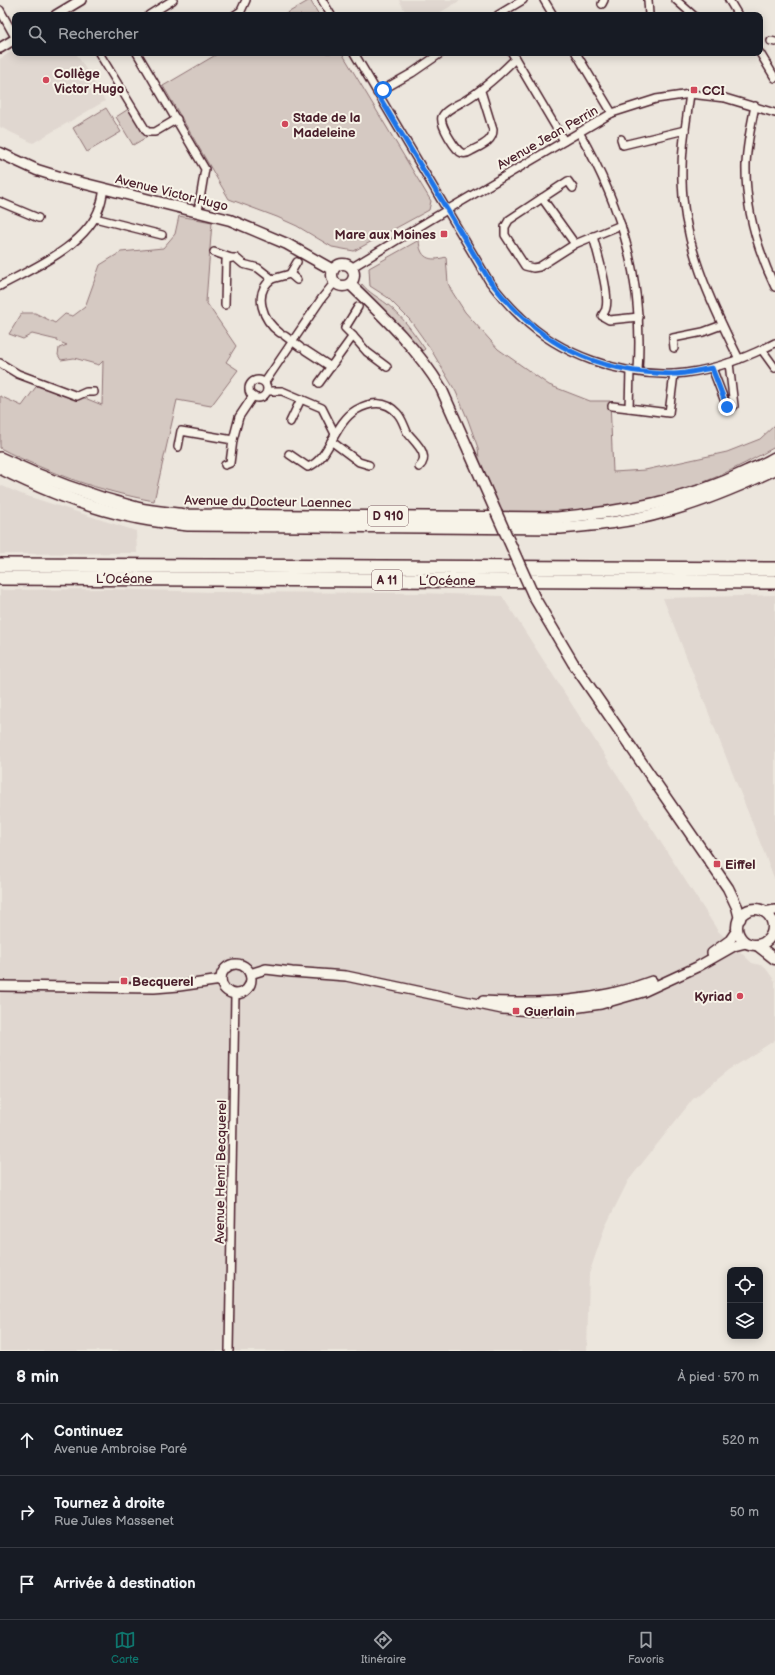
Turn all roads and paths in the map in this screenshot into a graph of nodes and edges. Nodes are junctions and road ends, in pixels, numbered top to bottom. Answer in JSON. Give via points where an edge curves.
{"nodes":[{"id":1,"x":81,"y":0,"type":"edge"},
{"id":2,"x":173,"y":0,"type":"edge"},
{"id":3,"x":246,"y":0,"type":"edge"},
{"id":4,"x":322,"y":0,"type":"edge"},
{"id":5,"x":523,"y":0,"type":"edge"},
{"id":6,"x":544,"y":0,"type":"edge"},
{"id":7,"x":648,"y":0,"type":"edge"},
{"id":8,"x":676,"y":0,"type":"edge"},
{"id":9,"x":732,"y":1,"type":"edge"},
{"id":10,"x":0,"y":10,"type":"edge"},
{"id":11,"x":61,"y":12,"type":"edge"},
{"id":12,"x":154,"y":12,"type":"edge"},
{"id":13,"x":240,"y":12,"type":"edge"},
{"id":14,"x":329,"y":12,"type":"edge"},
{"id":15,"x":503,"y":12,"type":"edge"},
{"id":16,"x":551,"y":12,"type":"edge"},
{"id":17,"x":649,"y":12,"type":"edge"},
{"id":18,"x":690,"y":12,"type":"edge"},
{"id":19,"x":737,"y":12,"type":"edge"},
{"id":20,"x":12,"y":32,"type":"edge"},
{"id":21,"x":12,"y":40,"type":"edge"},
{"id":22,"x":0,"y":48,"type":"edge"},
{"id":23,"x":101,"y":56,"type":"edge"},
{"id":24,"x":139,"y":56,"type":"edge"},
{"id":25,"x":356,"y":56,"type":"edge"},
{"id":26,"x":438,"y":56,"type":"edge"},
{"id":27,"x":514,"y":56,"type":"edge"},
{"id":28,"x":578,"y":56,"type":"edge"},
{"id":29,"x":762,"y":56,"type":"edge"},
{"id":30,"x":775,"y":78,"type":"edge"},
{"id":31,"x":481,"y":91,"type":"junction"},
{"id":32,"x":377,"y":93,"type":"junction"},
{"id":33,"x":690,"y":94,"type":"junction"},
{"id":34,"x":755,"y":106,"type":"junction"},
{"id":35,"x":612,"y":113,"type":"junction"},
{"id":36,"x":775,"y":113,"type":"edge"},
{"id":37,"x":177,"y":119,"type":"junction"},
{"id":38,"x":685,"y":130,"type":"junction"},
{"id":39,"x":579,"y":132,"type":"junction"},
{"id":40,"x":621,"y":139,"type":"dead end"},
{"id":41,"x":564,"y":141,"type":"junction"},
{"id":42,"x":0,"y":153,"type":"edge"},
{"id":43,"x":104,"y":188,"type":"junction"},
{"id":44,"x":573,"y":188,"type":"dead end"},
{"id":45,"x":542,"y":198,"type":"junction"},
{"id":46,"x":0,"y":202,"type":"edge"},
{"id":47,"x":446,"y":210,"type":"junction"},
{"id":48,"x":198,"y":211,"type":"junction"},
{"id":49,"x":38,"y":218,"type":"dead end"},
{"id":50,"x":95,"y":218,"type":"junction"},
{"id":51,"x":621,"y":225,"type":"junction"},
{"id":52,"x":162,"y":235,"type":"dead end"},
{"id":53,"x":593,"y":236,"type":"junction"},
{"id":54,"x":575,"y":244,"type":"junction"},
{"id":55,"x":214,"y":252,"type":"dead end"},
{"id":56,"x":231,"y":258,"type":"junction"},
{"id":57,"x":297,"y":262,"type":"dead end"},
{"id":58,"x":351,"y":268,"type":"junction"},
{"id":59,"x":333,"y":270,"type":"junction"},
{"id":60,"x":290,"y":274,"type":"junction"},
{"id":61,"x":272,"y":279,"type":"junction"},
{"id":62,"x":297,"y":280,"type":"dead end"},
{"id":63,"x":334,"y":282,"type":"junction"},
{"id":64,"x":350,"y":284,"type":"junction"},
{"id":65,"x":0,"y":286,"type":"edge"},
{"id":66,"x":775,"y":287,"type":"edge"},
{"id":67,"x":225,"y":305,"type":"dead end"},
{"id":68,"x":358,"y":307,"type":"dead end"},
{"id":69,"x":639,"y":317,"type":"junction"},
{"id":70,"x":722,"y":324,"type":"junction"},
{"id":71,"x":352,"y":336,"type":"junction"},
{"id":72,"x":293,"y":341,"type":"junction"},
{"id":73,"x":775,"y":343,"type":"edge"},
{"id":74,"x":674,"y":348,"type":"dead end"},
{"id":75,"x":762,"y":350,"type":"junction"},
{"id":76,"x":739,"y":359,"type":"junction"},
{"id":77,"x":0,"y":363,"type":"edge"},
{"id":78,"x":729,"y":363,"type":"junction"},
{"id":79,"x":331,"y":366,"type":"junction"},
{"id":80,"x":388,"y":367,"type":"dead end"},
{"id":81,"x":712,"y":368,"type":"junction"},
{"id":82,"x":775,"y":368,"type":"edge"},
{"id":83,"x":630,"y":370,"type":"junction"},
{"id":84,"x":638,"y":371,"type":"junction"},
{"id":85,"x":674,"y":374,"type":"junction"},
{"id":86,"x":265,"y":382,"type":"junction"},
{"id":87,"x":319,"y":384,"type":"dead end"},
{"id":88,"x":267,"y":391,"type":"junction"},
{"id":89,"x":94,"y":392,"type":"dead end"},
{"id":90,"x":253,"y":396,"type":"junction"},
{"id":91,"x":301,"y":399,"type":"junction"},
{"id":92,"x":612,"y":406,"type":"dead end"},
{"id":93,"x":629,"y":408,"type":"junction"},
{"id":94,"x":290,"y":422,"type":"dead end"},
{"id":95,"x":335,"y":434,"type":"junction"},
{"id":96,"x":233,"y":440,"type":"junction"},
{"id":97,"x":331,"y":441,"type":"junction"},
{"id":98,"x":178,"y":447,"type":"dead end"},
{"id":99,"x":289,"y":454,"type":"dead end"},
{"id":100,"x":0,"y":458,"type":"edge"},
{"id":101,"x":775,"y":458,"type":"edge"},
{"id":102,"x":369,"y":465,"type":"dead end"},
{"id":103,"x":225,"y":466,"type":"dead end"},
{"id":104,"x":419,"y":467,"type":"dead end"},
{"id":105,"x":0,"y":468,"type":"edge"},
{"id":106,"x":775,"y":469,"type":"edge"},
{"id":107,"x":0,"y":565,"type":"edge"},
{"id":108,"x":775,"y":569,"type":"edge"},
{"id":109,"x":0,"y":578,"type":"edge"},
{"id":110,"x":775,"y":582,"type":"edge"},
{"id":111,"x":728,"y":888,"type":"junction"},
{"id":112,"x":753,"y":910,"type":"junction"},
{"id":113,"x":775,"y":910,"type":"edge"},
{"id":114,"x":765,"y":912,"type":"junction"},
{"id":115,"x":740,"y":919,"type":"junction"},
{"id":116,"x":773,"y":927,"type":"edge"},
{"id":117,"x":738,"y":930,"type":"junction"},
{"id":118,"x":746,"y":943,"type":"junction"},
{"id":119,"x":757,"y":945,"type":"junction"},
{"id":120,"x":775,"y":951,"type":"edge"},
{"id":121,"x":775,"y":959,"type":"edge"},
{"id":122,"x":250,"y":974,"type":"junction"},
{"id":123,"x":221,"y":980,"type":"junction"},
{"id":124,"x":0,"y":986,"type":"edge"},
{"id":125,"x":235,"y":994,"type":"junction"},
{"id":126,"x":455,"y":999,"type":"junction"},
{"id":127,"x":549,"y":1002,"type":"junction"},
{"id":128,"x":533,"y":1007,"type":"dead end"},
{"id":129,"x":229,"y":1351,"type":"edge"}],
"edges":[{"from":1,"to":11,"type":"street"},
{"from":2,"to":12,"type":"street"},
{"from":3,"to":13,"type":"street"},
{"from":4,"to":14,"type":"street"},
{"from":5,"to":15,"type":"street"},
{"from":6,"to":16,"type":"street"},
{"from":7,"to":17,"type":"street"},
{"from":8,"to":18,"type":"street"},
{"from":9,"to":19,"type":"street"},
{"from":10,"to":20,"type":"street"},
{"from":21,"to":22,"type":"street"},
{"from":23,"to":37,"type":"street","via":[[148,132],[155,132]]},
{"from":24,"to":37,"type":"street"},
{"from":25,"to":32,"type":"street"},
{"from":26,"to":32,"type":"street"},
{"from":27,"to":31,"type":"street"},
{"from":27,"to":41,"type":"street"},
{"from":28,"to":35,"type":"street"},
{"from":29,"to":30,"type":"street"},
{"from":31,"to":31,"type":"street","via":[[442,117],[442,124],[458,150],[463,153],[468,153],[490,140],[493,135]]},
{"from":32,"to":47,"type":"street"},
{"from":33,"to":34,"type":"street","name":"Avenue Jean Perrin","via":[[725,98]]},
{"from":33,"to":35,"type":"street","name":"Avenue Jean Perrin","via":[[656,99]]},
{"from":33,"to":38,"type":"street"},
{"from":34,"to":36,"type":"street","name":"Avenue Jean Perrin"},
{"from":34,"to":66,"type":"street","via":[[746,164],[747,190],[756,238]]},
{"from":35,"to":39,"type":"street","name":"Avenue Jean Perrin"},
{"from":37,"to":48,"type":"street","via":[[205,169]]},
{"from":38,"to":40,"type":"street","via":[[623,145]]},
{"from":38,"to":70,"type":"street","via":[[682,182],[688,230],[703,280]]},
{"from":39,"to":41,"type":"street","name":"Avenue Jean Perrin"},
{"from":39,"to":51,"type":"street","via":[[605,180]]},
{"from":41,"to":47,"type":"street","name":"Avenue Jean Perrin"},
{"from":42,"to":43,"type":"main road","name":"Avenue Victor Hugo","via":[[37,170]]},
{"from":43,"to":48,"type":"main road","name":"Avenue Victor Hugo"},
{"from":43,"to":50,"type":"street"},
{"from":44,"to":45,"type":"street","via":[[568,181]]},
{"from":45,"to":54,"type":"street"},
{"from":45,"to":54,"type":"street","via":[[509,220],[505,227],[505,236],[525,266],[539,267]]},
{"from":46,"to":49,"type":"street"},
{"from":47,"to":58,"type":"street","name":"Avenue Jean Perrin"},
{"from":47,"to":83,"type":"street","via":[[490,281],[522,318],[567,350],[591,360]]},
{"from":48,"to":59,"type":"main road","name":"Avenue Victor Hugo","via":[[258,230]]},
{"from":50,"to":52,"type":"street"},
{"from":50,"to":65,"type":"street","via":[[82,235],[57,254]]},
{"from":51,"to":53,"type":"street"},
{"from":51,"to":69,"type":"street","via":[[632,260]]},
{"from":53,"to":54,"type":"street"},
{"from":53,"to":69,"type":"street","via":[[606,299],[606,308],[602,316],[609,320]]},
{"from":55,"to":56,"type":"street"},
{"from":56,"to":61,"type":"street","via":[[258,268]]},
{"from":56,"to":67,"type":"street","via":[[226,260]]},
{"from":57,"to":60,"type":"street"},
{"from":58,"to":59,"type":"main road","via":[[342,264]]},
{"from":58,"to":64,"type":"main road","via":[[354,275]]},
{"from":59,"to":63,"type":"main road"},
{"from":60,"to":61,"type":"street"},
{"from":60,"to":62,"type":"street"},
{"from":61,"to":72,"type":"street","via":[[262,293],[267,321]]},
{"from":63,"to":64,"type":"main road","via":[[340,286]]},
{"from":63,"to":72,"type":"street"},
{"from":64,"to":111,"type":"main road","bridge":true,"via":[[420,356],[441,388],[534,597],[573,663]]},
{"from":68,"to":71,"type":"street","via":[[345,328]]},
{"from":69,"to":84,"type":"street"},
{"from":70,"to":74,"type":"street","via":[[704,332],[674,338]]},
{"from":70,"to":76,"type":"street"},
{"from":71,"to":79,"type":"street"},
{"from":71,"to":80,"type":"street","via":[[367,352]]},
{"from":72,"to":79,"type":"street"},
{"from":72,"to":86,"type":"street"},
{"from":73,"to":75,"type":"street"},
{"from":75,"to":76,"type":"street"},
{"from":75,"to":82,"type":"street"},
{"from":76,"to":78,"type":"street"},
{"from":77,"to":89,"type":"street","via":[[18,374],[77,396]]},
{"from":78,"to":81,"type":"street"},
{"from":78,"to":81,"type":"street","via":[[734,406],[727,407]]},
{"from":79,"to":87,"type":"street"},
{"from":81,"to":85,"type":"street"},
{"from":83,"to":84,"type":"street"},
{"from":83,"to":93,"type":"street"},
{"from":84,"to":85,"type":"street"},
{"from":85,"to":93,"type":"street","via":[[670,413]]},
{"from":86,"to":88,"type":"street"},
{"from":86,"to":90,"type":"street","via":[[257,379],[252,382],[249,391]]},
{"from":88,"to":90,"type":"street","via":[[263,397]]},
{"from":88,"to":91,"type":"street","via":[[282,391]]},
{"from":90,"to":96,"type":"street","via":[[239,418]]},
{"from":91,"to":94,"type":"street"},
{"from":91,"to":95,"type":"street","via":[[322,408]]},
{"from":92,"to":93,"type":"street"},
{"from":95,"to":97,"type":"street"},
{"from":95,"to":104,"type":"street","via":[[350,414],[375,402],[385,404],[398,413],[407,432],[421,448],[424,456]]},
{"from":96,"to":98,"type":"street","via":[[181,431]]},
{"from":96,"to":103,"type":"street","via":[[230,463]]},
{"from":97,"to":99,"type":"street","via":[[314,465],[308,467]]},
{"from":97,"to":102,"type":"street","via":[[360,462]]},
{"from":100,"to":101,"type":"main road","name":"Avenue du Docteur Laennec","number":"D 910","via":[[78,491],[139,508],[186,515],[557,518],[609,513],[660,503],[722,484]]},
{"from":105,"to":106,"type":"main road","name":"Avenue du Docteur Laennec","number":"D 910","via":[[31,484],[76,501],[138,518],[188,525],[560,528],[613,523],[663,512],[723,493]]},
{"from":107,"to":108,"type":"highway","name":"L’Océane","number":"A 11"},
{"from":109,"to":110,"type":"highway","name":"L’Océane","number":"A 11"},
{"from":111,"to":112,"type":"main road"},
{"from":111,"to":115,"type":"main road"},
{"from":112,"to":114,"type":"main road"},
{"from":112,"to":115,"type":"main road","via":[[745,912]]},
{"from":113,"to":114,"type":"street"},
{"from":114,"to":116,"type":"main road","via":[[770,917]]},
{"from":115,"to":117,"type":"main road"},
{"from":116,"to":119,"type":"main road","via":[[767,941]]},
{"from":116,"to":120,"type":"main road"},
{"from":117,"to":118,"type":"main road"},
{"from":117,"to":127,"type":"street","via":[[730,940],[698,962],[642,985],[584,998]]},
{"from":118,"to":119,"type":"main road"},
{"from":118,"to":126,"type":"street","via":[[734,946],[697,967],[649,989],[601,1004],[533,1011],[502,1009]]},
{"from":119,"to":121,"type":"main road"},
{"from":122,"to":123,"type":"street","via":[[244,966],[235,963],[223,970]]},
{"from":122,"to":125,"type":"street","via":[[248,987]]},
{"from":122,"to":126,"type":"street","via":[[266,969],[346,976]]},
{"from":123,"to":124,"type":"street","via":[[155,988]]},
{"from":123,"to":125,"type":"street","via":[[224,988]]},
{"from":125,"to":129,"type":"street","name":"Avenue Henri Becquerel"},
{"from":126,"to":127,"type":"street"},
{"from":127,"to":128,"type":"street"}]}
